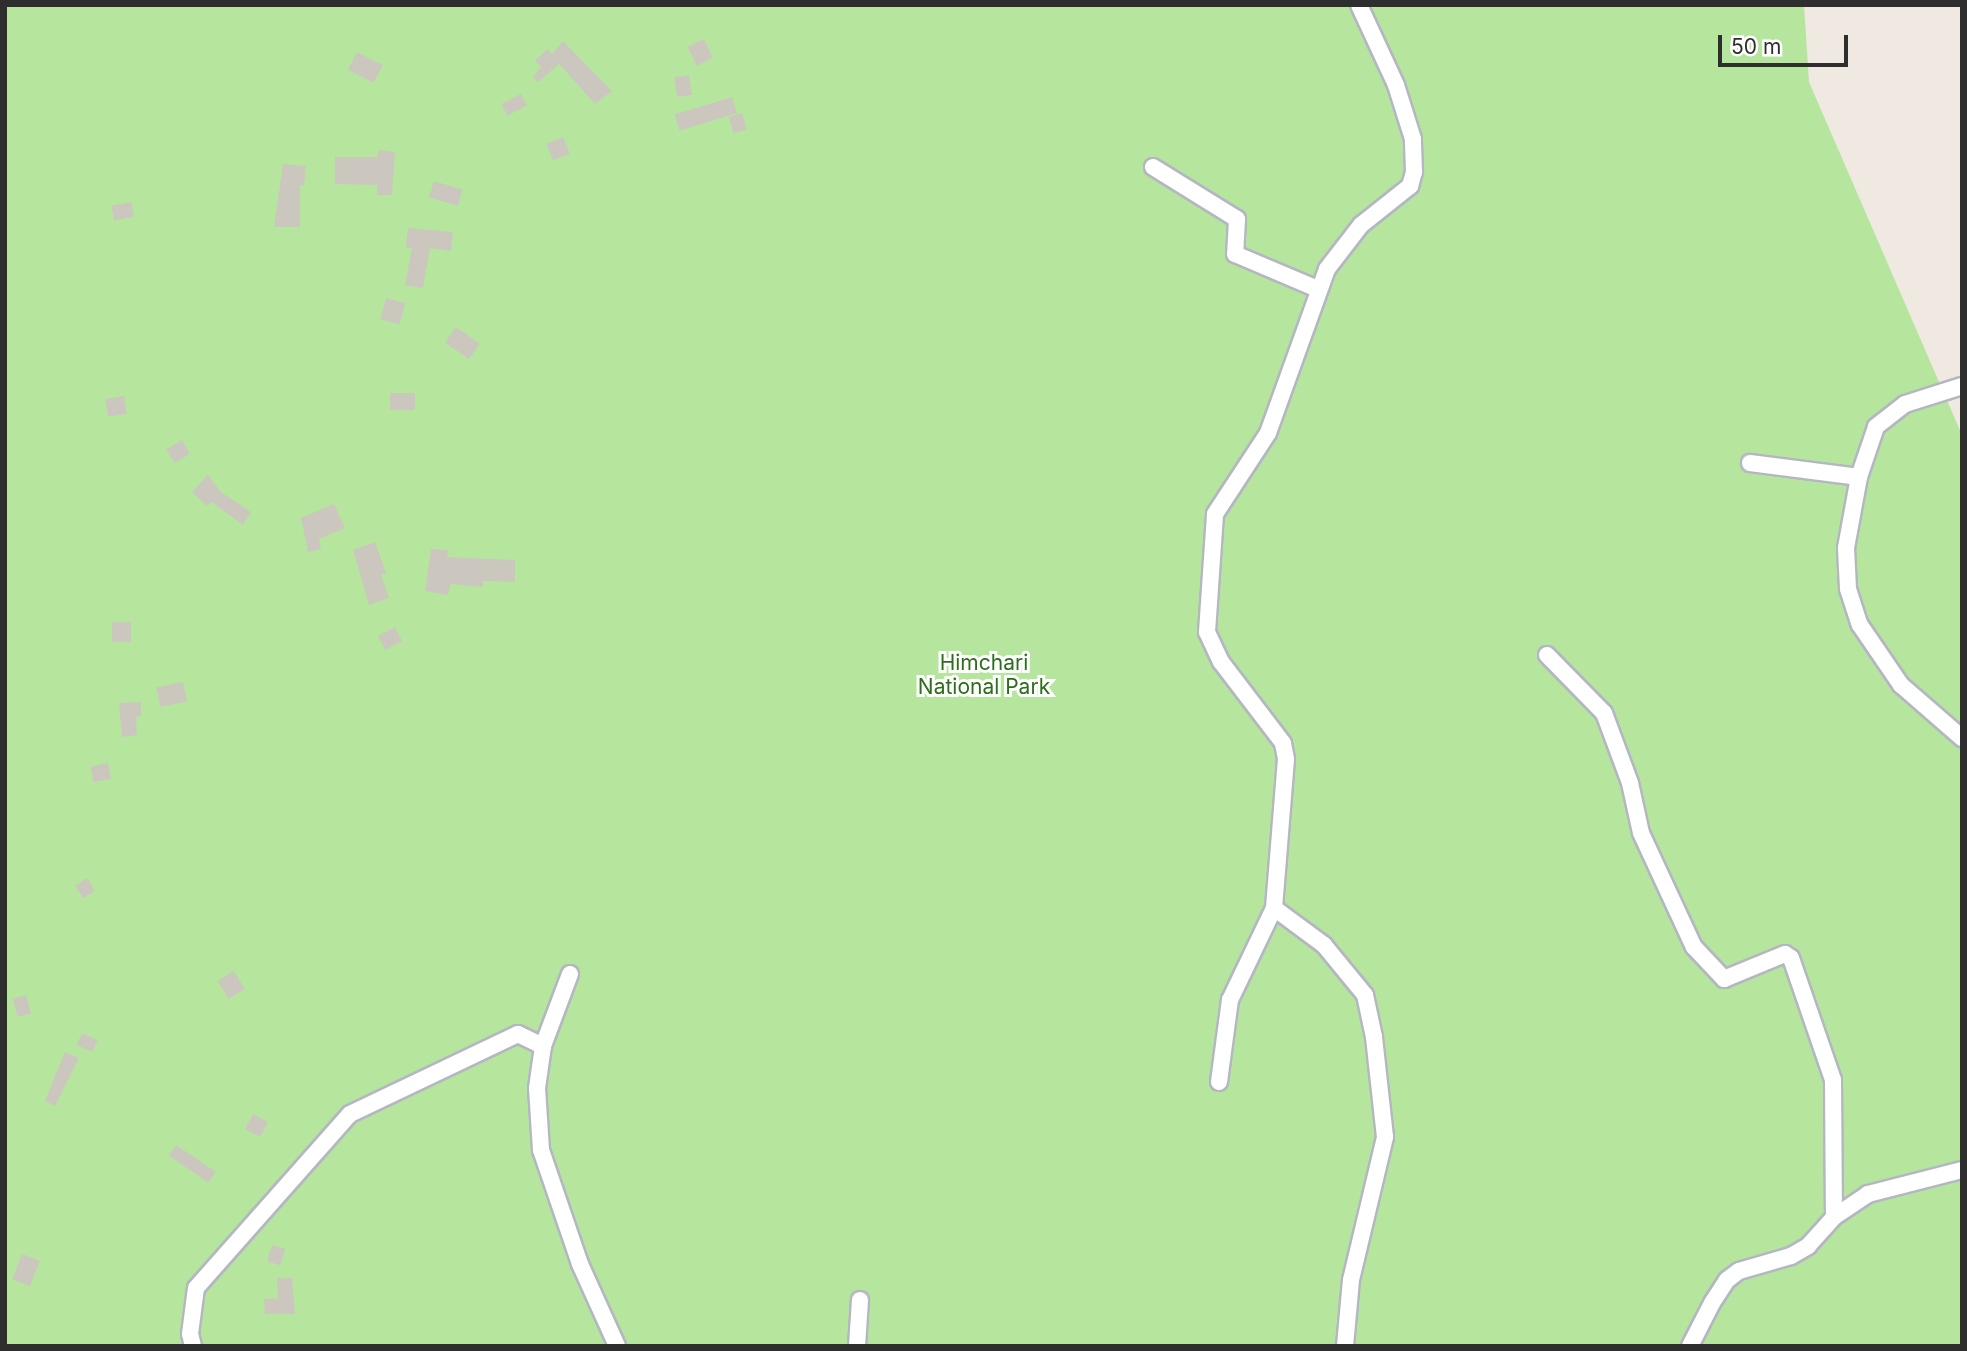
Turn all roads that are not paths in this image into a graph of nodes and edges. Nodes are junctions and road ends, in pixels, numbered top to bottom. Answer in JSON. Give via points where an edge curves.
{"nodes":[{"id":1,"x":1359,"y":5,"type":"edge"},
{"id":2,"x":1153,"y":167,"type":"dead end"},
{"id":3,"x":1318,"y":289,"type":"junction"},
{"id":4,"x":1962,"y":386,"type":"edge"},
{"id":5,"x":1750,"y":463,"type":"dead end"},
{"id":6,"x":1859,"y":477,"type":"junction"},
{"id":7,"x":1547,"y":656,"type":"dead end"},
{"id":8,"x":1962,"y":738,"type":"edge"},
{"id":9,"x":1274,"y":908,"type":"junction"},
{"id":10,"x":570,"y":974,"type":"dead end"},
{"id":11,"x":543,"y":1046,"type":"junction"},
{"id":12,"x":1219,"y":1082,"type":"dead end"},
{"id":13,"x":1962,"y":1170,"type":"edge"},
{"id":14,"x":1834,"y":1217,"type":"junction"},
{"id":15,"x":860,"y":1300,"type":"dead end"},
{"id":16,"x":194,"y":1346,"type":"edge"},
{"id":17,"x":617,"y":1346,"type":"edge"},
{"id":18,"x":857,"y":1346,"type":"edge"},
{"id":19,"x":1345,"y":1346,"type":"edge"},
{"id":20,"x":1690,"y":1346,"type":"edge"}],
"edges":[{"from":1,"to":3,"type":"street","via":[[1396,85],[1413,139],[1414,172],[1410,186],[1361,225],[1327,269]]},
{"from":2,"to":3,"type":"street","via":[[1237,219],[1235,254]]},
{"from":3,"to":9,"type":"street","via":[[1268,433],[1220,505],[1212,535],[1207,632],[1221,662],[1283,743],[1286,759]]},
{"from":4,"to":6,"type":"street","via":[[1905,404],[1876,427]]},
{"from":5,"to":6,"type":"street"},
{"from":6,"to":8,"type":"street","via":[[1846,548],[1848,589],[1860,625],[1901,685]]},
{"from":7,"to":14,"type":"street","via":[[1604,713],[1630,783],[1641,833],[1694,947],[1724,979],[1785,954],[1791,958],[1833,1080]]},
{"from":9,"to":12,"type":"street","via":[[1230,1000]]},
{"from":9,"to":19,"type":"street","via":[[1324,945],[1365,995],[1374,1037],[1385,1137],[1351,1280]]},
{"from":10,"to":11,"type":"street"},
{"from":11,"to":16,"type":"street","via":[[518,1034],[350,1114],[196,1288],[190,1334]]},
{"from":11,"to":17,"type":"street","via":[[537,1088],[541,1150],[580,1264]]},
{"from":13,"to":14,"type":"street","via":[[1868,1194]]},
{"from":14,"to":20,"type":"street","via":[[1808,1246],[1791,1256],[1755,1264],[1727,1280]]},
{"from":15,"to":18,"type":"street"}]}
